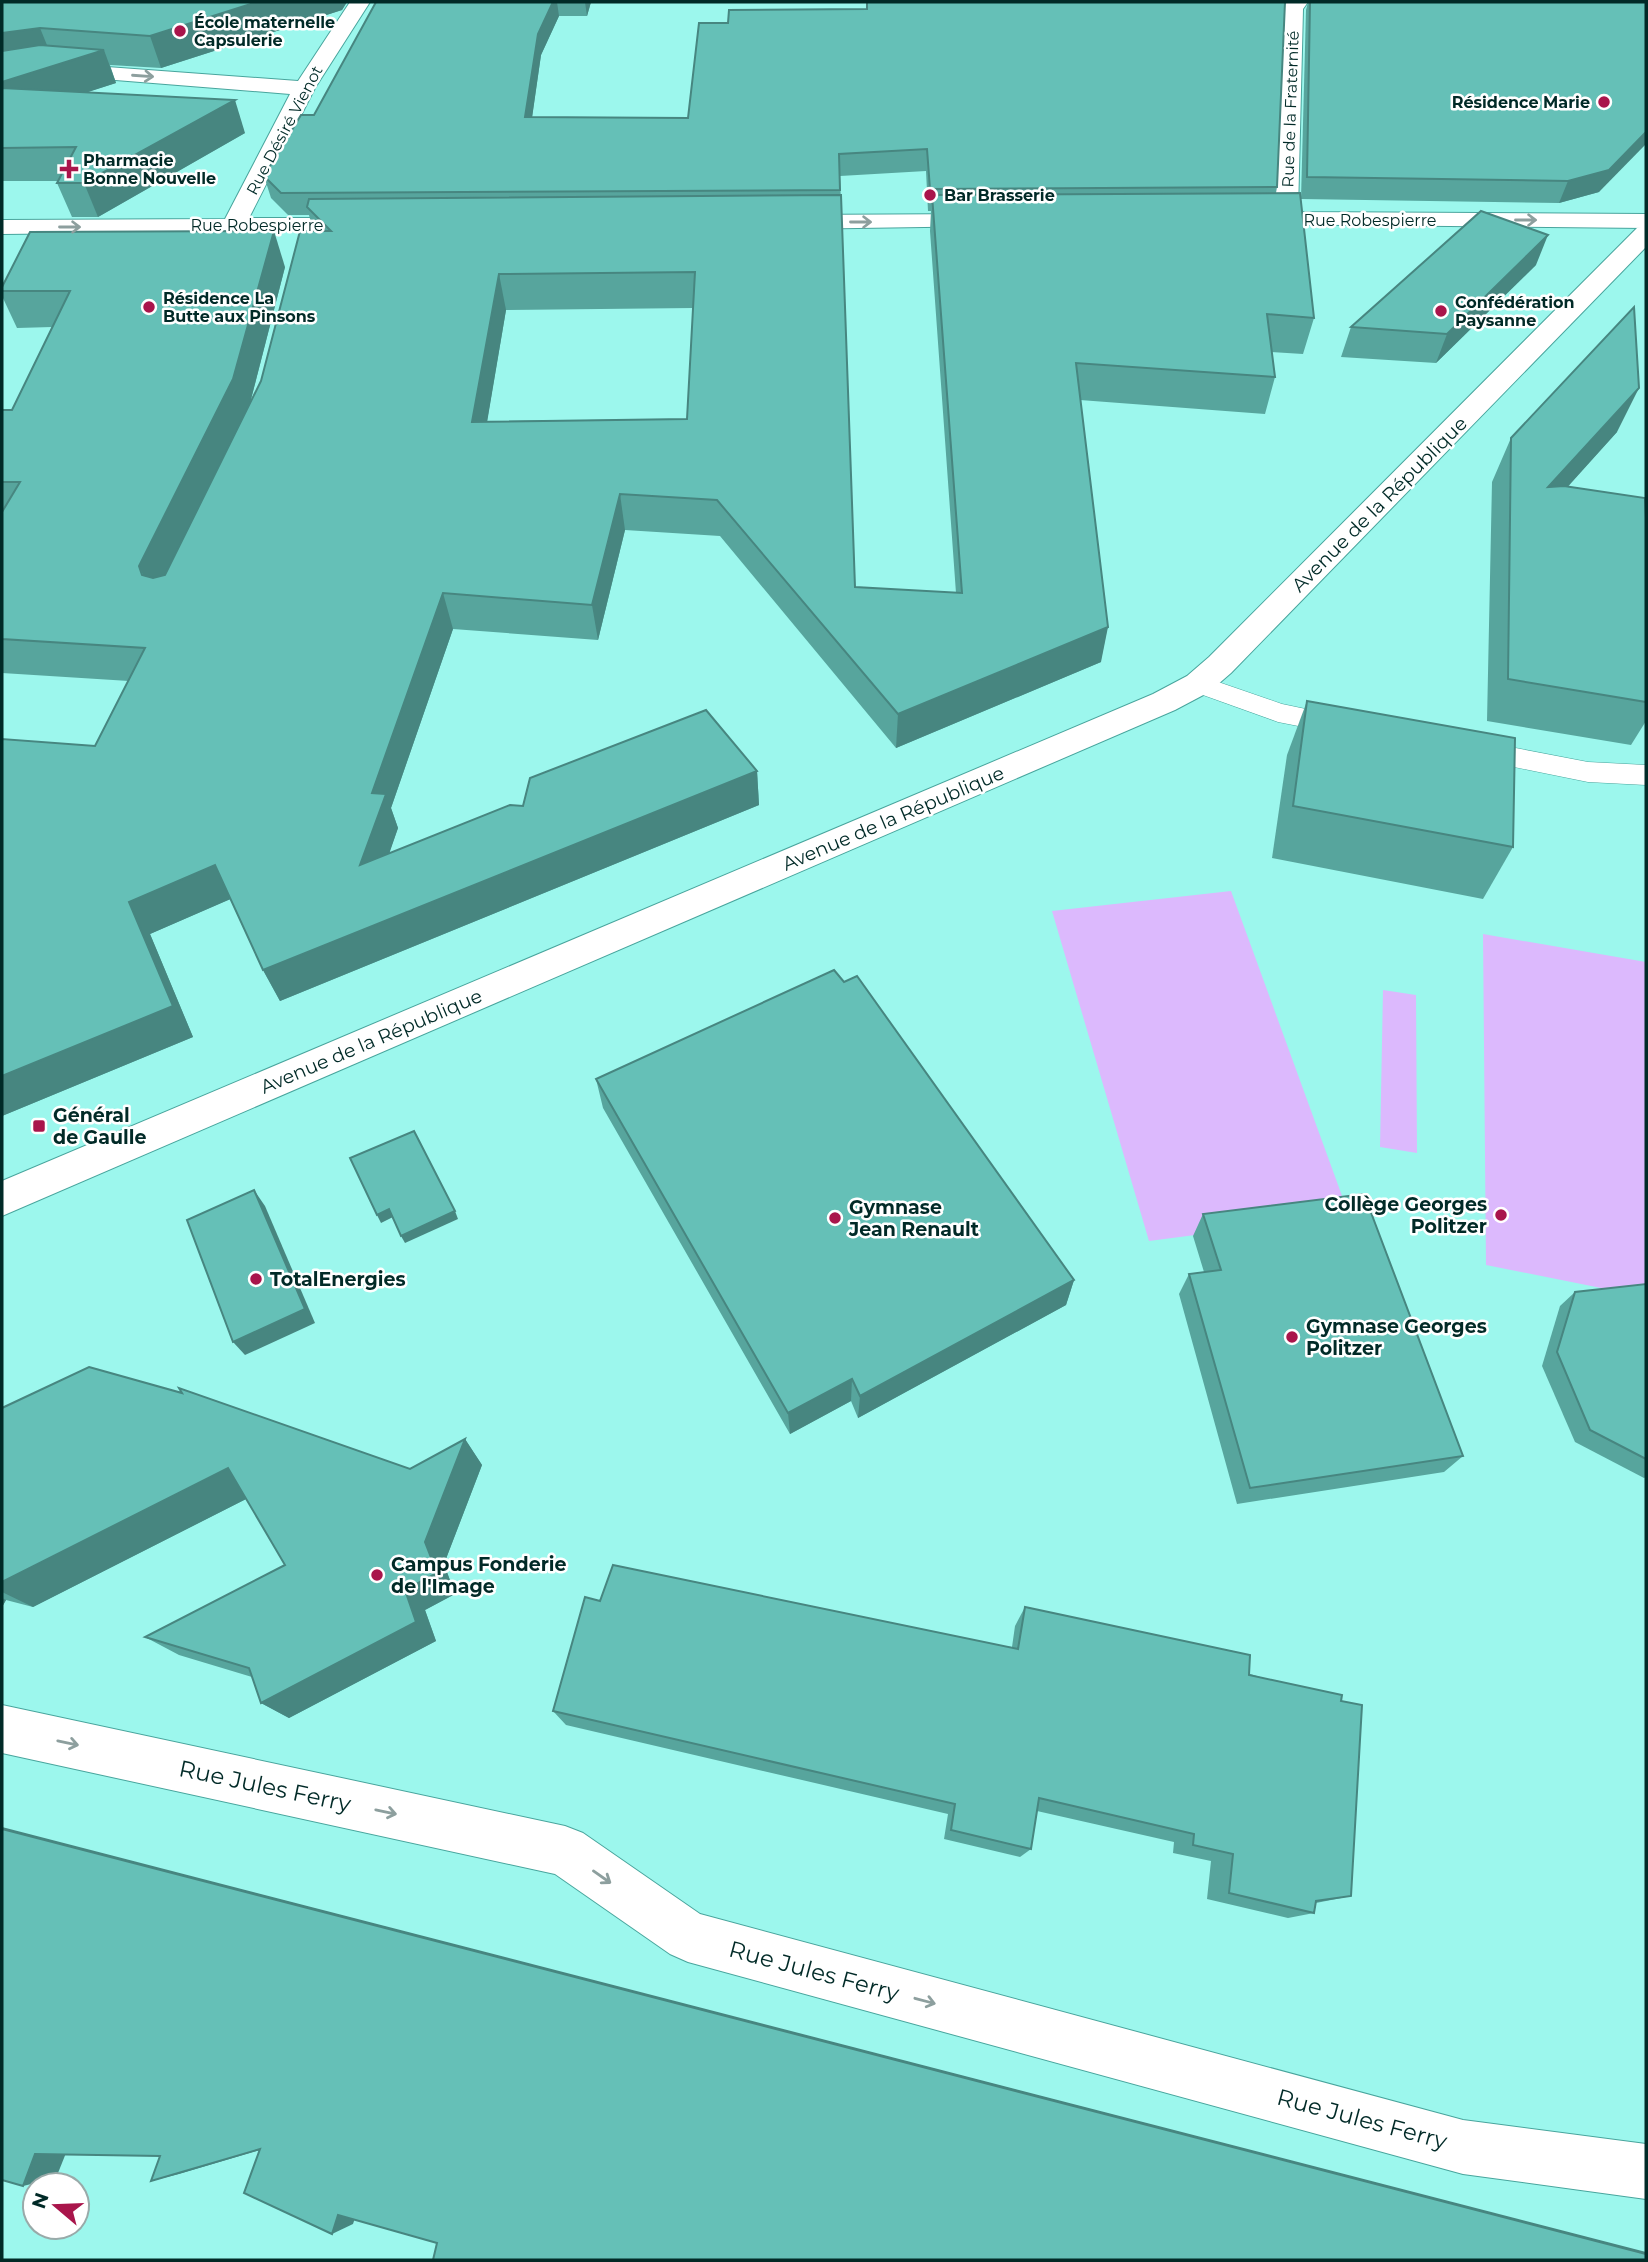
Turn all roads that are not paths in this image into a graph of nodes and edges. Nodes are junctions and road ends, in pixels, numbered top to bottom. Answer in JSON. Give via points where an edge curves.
{"nodes":[{"id":1,"x":360,"y":2,"type":"edge"},
{"id":2,"x":1298,"y":2,"type":"edge"},
{"id":3,"x":2,"y":76,"type":"edge"},
{"id":4,"x":304,"y":88,"type":"junction"},
{"id":5,"x":1230,"y":219,"type":"edge"},
{"id":6,"x":1286,"y":219,"type":"junction"},
{"id":7,"x":1007,"y":221,"type":"edge"},
{"id":8,"x":1646,"y":221,"type":"edge"},
{"id":9,"x":769,"y":222,"type":"edge"},
{"id":10,"x":234,"y":225,"type":"junction"},
{"id":11,"x":309,"y":225,"type":"junction"},
{"id":12,"x":392,"y":225,"type":"edge"},
{"id":13,"x":2,"y":227,"type":"edge"},
{"id":14,"x":1646,"y":233,"type":"edge"},
{"id":15,"x":302,"y":251,"type":"edge"},
{"id":16,"x":1198,"y":684,"type":"junction"},
{"id":17,"x":1374,"y":732,"type":"edge"},
{"id":18,"x":1443,"y":744,"type":"edge"},
{"id":19,"x":1646,"y":775,"type":"edge"},
{"id":20,"x":2,"y":1199,"type":"edge"},
{"id":21,"x":2,"y":1729,"type":"edge"},
{"id":22,"x":1646,"y":2172,"type":"edge"}],
"edges":[{"from":1,"to":4,"type":"street","name":"Rue Désiré Vienot"},
{"from":2,"to":6,"type":"street","name":"Rue de la Fraternité","via":[[1293,8]]},
{"from":3,"to":4,"type":"street","one_way":true,"via":[[53,69]]},
{"from":4,"to":10,"type":"street","name":"Rue Désiré Vienot"},
{"from":5,"to":6,"type":"street","name":"Rue Robespierre"},
{"from":6,"to":8,"type":"street","name":"Rue Robespierre","one_way":true},
{"from":9,"to":7,"type":"street","one_way":true},
{"from":10,"to":11,"type":"street","name":"Rue Robespierre"},
{"from":13,"to":10,"type":"street","name":"Rue Robespierre","one_way":true},
{"from":11,"to":12,"type":"street","name":"Rue Robespierre"},
{"from":11,"to":15,"type":"lane"},
{"from":14,"to":16,"type":"street","name":"Avenue de la République"},
{"from":16,"to":17,"type":"lane","via":[[1278,713]]},
{"from":16,"to":20,"type":"street","name":"Avenue de la République"},
{"from":18,"to":19,"type":"lane","via":[[1588,772]]},
{"from":21,"to":22,"type":"street","name":"Rue Jules Ferry","one_way":true,"via":[[565,1851],[688,1936],[1463,2147]]}]}
